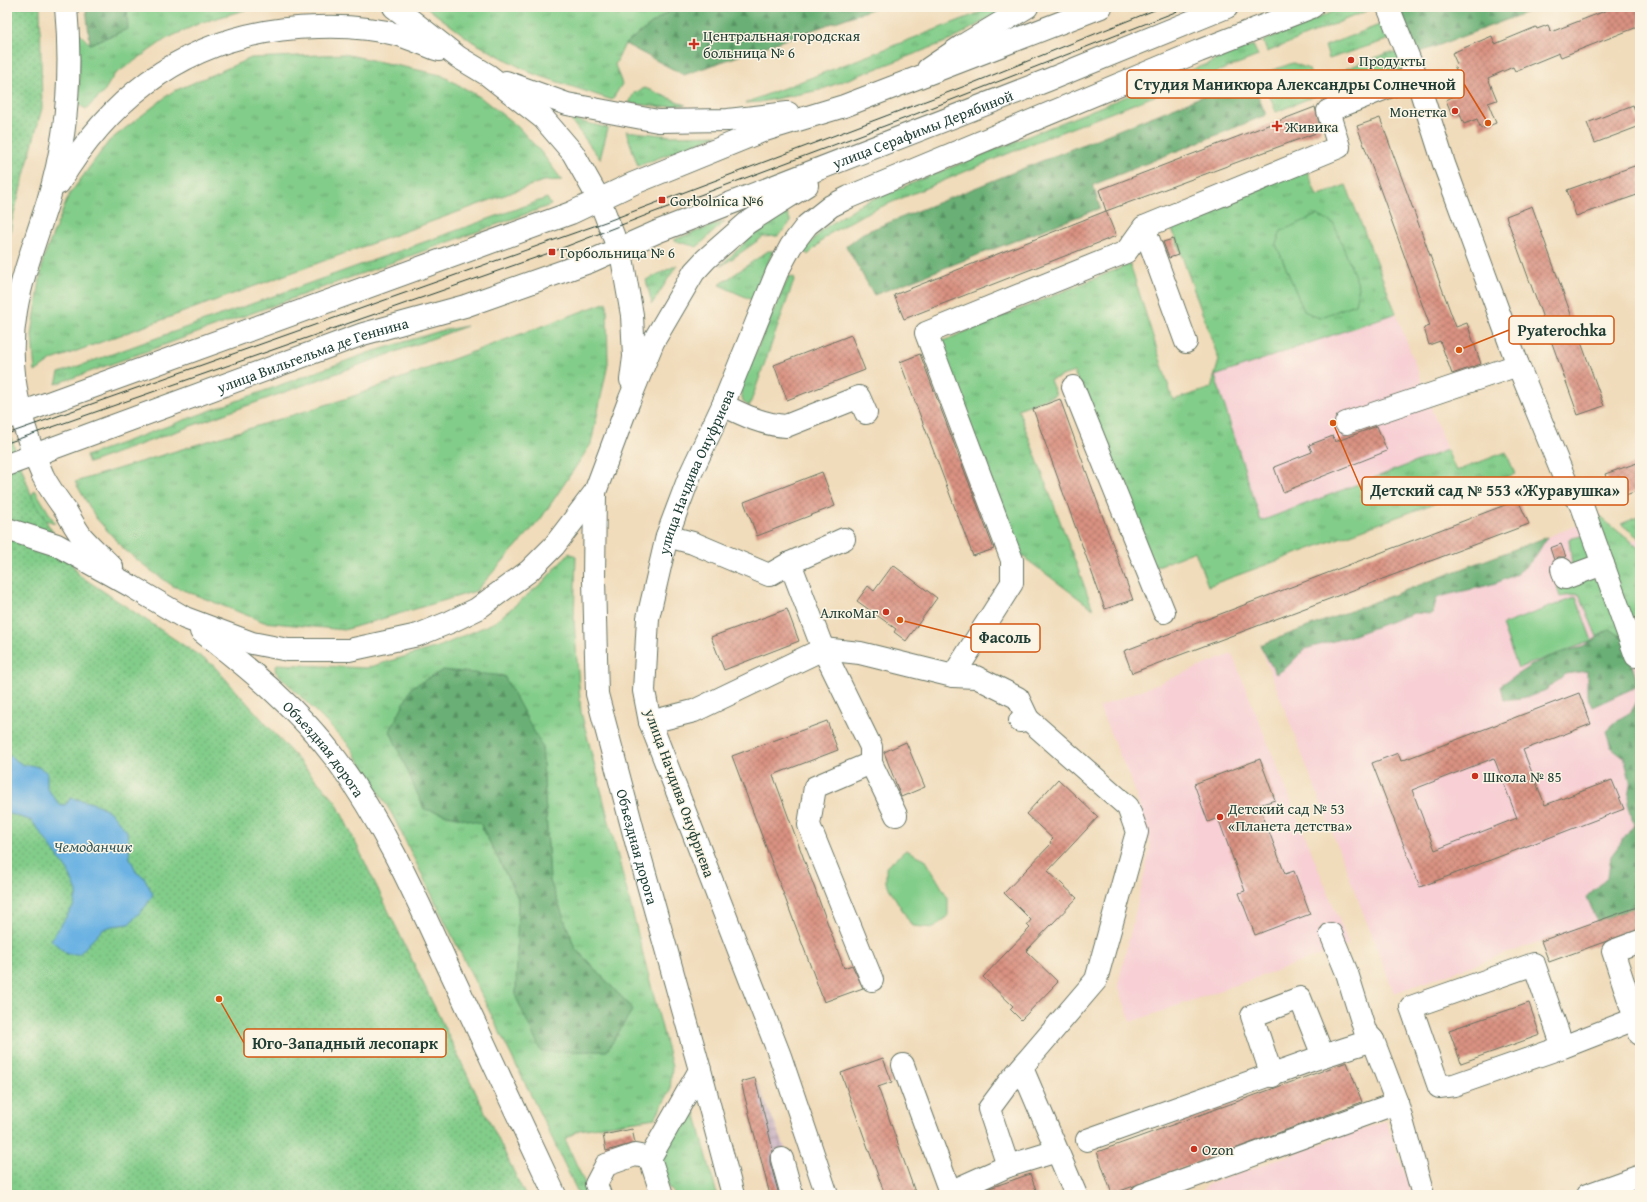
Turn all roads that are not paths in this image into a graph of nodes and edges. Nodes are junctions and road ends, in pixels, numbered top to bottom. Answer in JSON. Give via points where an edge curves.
{"nodes":[{"id":1,"x":66,"y":7,"type":"edge"},
{"id":2,"x":394,"y":7,"type":"edge"},
{"id":3,"x":1027,"y":7,"type":"edge"},
{"id":4,"x":1101,"y":7,"type":"edge"},
{"id":5,"x":1227,"y":7,"type":"edge"},
{"id":6,"x":1312,"y":7,"type":"edge"},
{"id":7,"x":1388,"y":7,"type":"edge"},
{"id":8,"x":1282,"y":13,"type":"edge"},
{"id":9,"x":458,"y":57,"type":"junction"},
{"id":10,"x":488,"y":75,"type":"junction"},
{"id":11,"x":1416,"y":76,"type":"junction"},
{"id":12,"x":913,"y":80,"type":"junction"},
{"id":13,"x":844,"y":106,"type":"junction"},
{"id":14,"x":858,"y":153,"type":"junction"},
{"id":15,"x":48,"y":201,"type":"junction"},
{"id":16,"x":600,"y":201,"type":"junction"},
{"id":17,"x":1144,"y":227,"type":"junction"},
{"id":18,"x":35,"y":238,"type":"junction"},
{"id":19,"x":619,"y":250,"type":"junction"},
{"id":20,"x":7,"y":298,"type":"edge"},
{"id":21,"x":1186,"y":342,"type":"dead end"},
{"id":22,"x":1518,"y":365,"type":"junction"},
{"id":23,"x":1073,"y":387,"type":"dead end"},
{"id":24,"x":629,"y":401,"type":"junction"},
{"id":25,"x":723,"y":405,"type":"junction"},
{"id":26,"x":866,"y":413,"type":"dead end"},
{"id":27,"x":14,"y":416,"type":"edge"},
{"id":28,"x":1346,"y":423,"type":"dead end"},
{"id":29,"x":35,"y":455,"type":"junction"},
{"id":30,"x":7,"y":465,"type":"edge"},
{"id":31,"x":595,"y":492,"type":"junction"},
{"id":32,"x":7,"y":529,"type":"edge"},
{"id":33,"x":667,"y":536,"type":"junction"},
{"id":34,"x":844,"y":540,"type":"dead end"},
{"id":35,"x":790,"y":563,"type":"junction"},
{"id":36,"x":1603,"y":564,"type":"junction"},
{"id":37,"x":1562,"y":569,"type":"dead end"},
{"id":38,"x":132,"y":586,"type":"junction"},
{"id":39,"x":1164,"y":612,"type":"dead end"},
{"id":40,"x":185,"y":618,"type":"junction"},
{"id":41,"x":823,"y":649,"type":"junction"},
{"id":42,"x":1640,"y":655,"type":"edge"},
{"id":43,"x":953,"y":676,"type":"junction"},
{"id":44,"x":650,"y":722,"type":"junction"},
{"id":45,"x":870,"y":763,"type":"junction"},
{"id":46,"x":896,"y":815,"type":"dead end"},
{"id":47,"x":1331,"y":934,"type":"dead end"},
{"id":48,"x":1640,"y":941,"type":"edge"},
{"id":49,"x":872,"y":980,"type":"dead end"},
{"id":50,"x":1637,"y":1027,"type":"edge"},
{"id":51,"x":1373,"y":1040,"type":"junction"},
{"id":52,"x":1563,"y":1047,"type":"junction"},
{"id":53,"x":1323,"y":1056,"type":"junction"},
{"id":54,"x":903,"y":1065,"type":"dead end"},
{"id":55,"x":1022,"y":1068,"type":"junction"},
{"id":56,"x":700,"y":1070,"type":"junction"},
{"id":57,"x":1272,"y":1076,"type":"junction"},
{"id":58,"x":1397,"y":1103,"type":"junction"},
{"id":59,"x":1087,"y":1140,"type":"dead end"},
{"id":60,"x":1057,"y":1150,"type":"junction"},
{"id":61,"x":650,"y":1158,"type":"junction"},
{"id":62,"x":782,"y":1159,"type":"dead end"},
{"id":63,"x":1008,"y":1166,"type":"junction"},
{"id":64,"x":1640,"y":1176,"type":"edge"},
{"id":65,"x":1617,"y":1190,"type":"edge"},
{"id":66,"x":555,"y":1195,"type":"edge"},
{"id":67,"x":600,"y":1195,"type":"edge"},
{"id":68,"x":662,"y":1195,"type":"edge"},
{"id":69,"x":733,"y":1195,"type":"edge"},
{"id":70,"x":792,"y":1195,"type":"edge"},
{"id":71,"x":827,"y":1195,"type":"edge"},
{"id":72,"x":1076,"y":1195,"type":"edge"},
{"id":73,"x":1142,"y":1195,"type":"edge"},
{"id":74,"x":1423,"y":1195,"type":"edge"},
{"id":75,"x":1587,"y":1195,"type":"edge"}],
"edges":[{"from":1,"to":15,"type":"main road","via":[[69,58],[67,99],[60,155]]},
{"from":2,"to":9,"type":"main road"},
{"from":3,"to":12,"type":"main road","via":[[962,46]]},
{"from":4,"to":12,"type":"main road"},
{"from":5,"to":14,"type":"main road","name":"улица Серафимы Дерябиной","via":[[1048,80]]},
{"from":6,"to":8,"type":"main road"},
{"from":7,"to":11,"type":"main road"},
{"from":8,"to":25,"type":"main road","name":"улица Начдива Онуфриева","via":[[831,206],[807,225],[777,272]]},
{"from":9,"to":10,"type":"main road"},
{"from":9,"to":15,"type":"main road","via":[[398,35],[349,26],[298,27],[246,36],[209,47],[170,66],[132,93],[95,132],[71,163]]},
{"from":10,"to":13,"type":"main road","via":[[567,104],[658,121],[728,120]]},
{"from":10,"to":16,"type":"main road","via":[[543,118],[573,153]]},
{"from":11,"to":17,"type":"main road","via":[[1328,111],[1339,147]]},
{"from":11,"to":22,"type":"main road","via":[[1444,164]]},
{"from":12,"to":13,"type":"main road"},
{"from":13,"to":16,"type":"main road","via":[[765,130],[632,184]]},
{"from":14,"to":19,"type":"main road","name":"улица Серафимы Дерябиной","via":[[659,231]]},
{"from":14,"to":24,"type":"main road","via":[[747,223],[706,259],[684,287],[654,342]]},
{"from":15,"to":18,"type":"main road"},
{"from":16,"to":19,"type":"main road"},
{"from":16,"to":27,"type":"main road"},
{"from":17,"to":21,"type":"main road"},
{"from":17,"to":43,"type":"main road","via":[[1126,252],[926,333],[1012,560],[1012,583]]},
{"from":18,"to":20,"type":"main road"},
{"from":18,"to":27,"type":"main road","via":[[16,311],[13,345]]},
{"from":19,"to":24,"type":"main road","via":[[632,315],[634,357]]},
{"from":19,"to":29,"type":"main road","name":"улица Вильгельма де Геннина","via":[[465,306],[363,334]]},
{"from":22,"to":28,"type":"main road"},
{"from":22,"to":36,"type":"main road","via":[[1570,492],[1581,503]]},
{"from":23,"to":39,"type":"main road"},
{"from":24,"to":31,"type":"main road"},
{"from":25,"to":26,"type":"main road","via":[[747,417],[776,426],[786,426],[859,397]]},
{"from":25,"to":33,"type":"main road","name":"улица Начдива Онуфриева","via":[[690,475]]},
{"from":27,"to":29,"type":"main road"},
{"from":29,"to":30,"type":"main road","name":"улица Вильгельма де Геннина"},
{"from":29,"to":38,"type":"main road","via":[[48,484],[82,537]]},
{"from":31,"to":40,"type":"main road","via":[[554,546],[529,571],[477,609],[418,635],[349,650],[288,650],[252,643]]},
{"from":31,"to":56,"type":"main road","name":"Объездная дорога","via":[[597,694]]},
{"from":32,"to":38,"type":"main road","via":[[57,546]]},
{"from":33,"to":35,"type":"main road","via":[[692,543],[768,575]]},
{"from":33,"to":44,"type":"main road","name":"улица Начдива Онуфриева","via":[[648,618],[644,691]]},
{"from":34,"to":35,"type":"main road"},
{"from":35,"to":41,"type":"main road"},
{"from":36,"to":37,"type":"main road","via":[[1565,578]]},
{"from":36,"to":42,"type":"main road","via":[[1636,656]]},
{"from":38,"to":40,"type":"main road"},
{"from":40,"to":66,"type":"main road","name":"Объездная дорога","via":[[245,665],[295,713],[336,759],[402,867]]},
{"from":41,"to":43,"type":"main road","via":[[860,653]]},
{"from":41,"to":44,"type":"main road","via":[[694,711]]},
{"from":41,"to":45,"type":"main road","via":[[871,747]]},
{"from":43,"to":55,"type":"main road","via":[[976,677],[1018,698],[1024,720],[1128,807],[1137,832],[1096,980]]},
{"from":44,"to":71,"type":"main road","name":"улица Начдива Онуфриева","via":[[780,1056]]},
{"from":45,"to":46,"type":"main road"},
{"from":45,"to":49,"type":"main road","via":[[815,787],[809,825]]},
{"from":47,"to":51,"type":"main road","via":[[1347,973],[1365,1031]]},
{"from":48,"to":50,"type":"main road","via":[[1613,951]]},
{"from":50,"to":52,"type":"main road"},
{"from":51,"to":53,"type":"main road"},
{"from":51,"to":58,"type":"main road"},
{"from":52,"to":52,"type":"main road","via":[[1454,1085],[1439,1087],[1411,1007],[1534,964]]},
{"from":53,"to":57,"type":"main road"},
{"from":53,"to":57,"type":"main road","via":[[1300,998],[1252,1016]]},
{"from":54,"to":63,"type":"main road","via":[[950,1192]]},
{"from":55,"to":60,"type":"main road"},
{"from":55,"to":63,"type":"main road","via":[[989,1109]]},
{"from":56,"to":61,"type":"main road"},
{"from":56,"to":69,"type":"main road","name":"Объездная дорога"},
{"from":57,"to":59,"type":"main road"},
{"from":58,"to":73,"type":"main road"},
{"from":58,"to":74,"type":"main road"},
{"from":60,"to":63,"type":"main road"},
{"from":60,"to":72,"type":"main road"},
{"from":61,"to":67,"type":"main road","via":[[634,1155],[606,1165],[596,1184]]},
{"from":61,"to":68,"type":"main road"},
{"from":62,"to":70,"type":"main road"},
{"from":64,"to":65,"type":"main road"},
{"from":65,"to":75,"type":"main road"}]}
